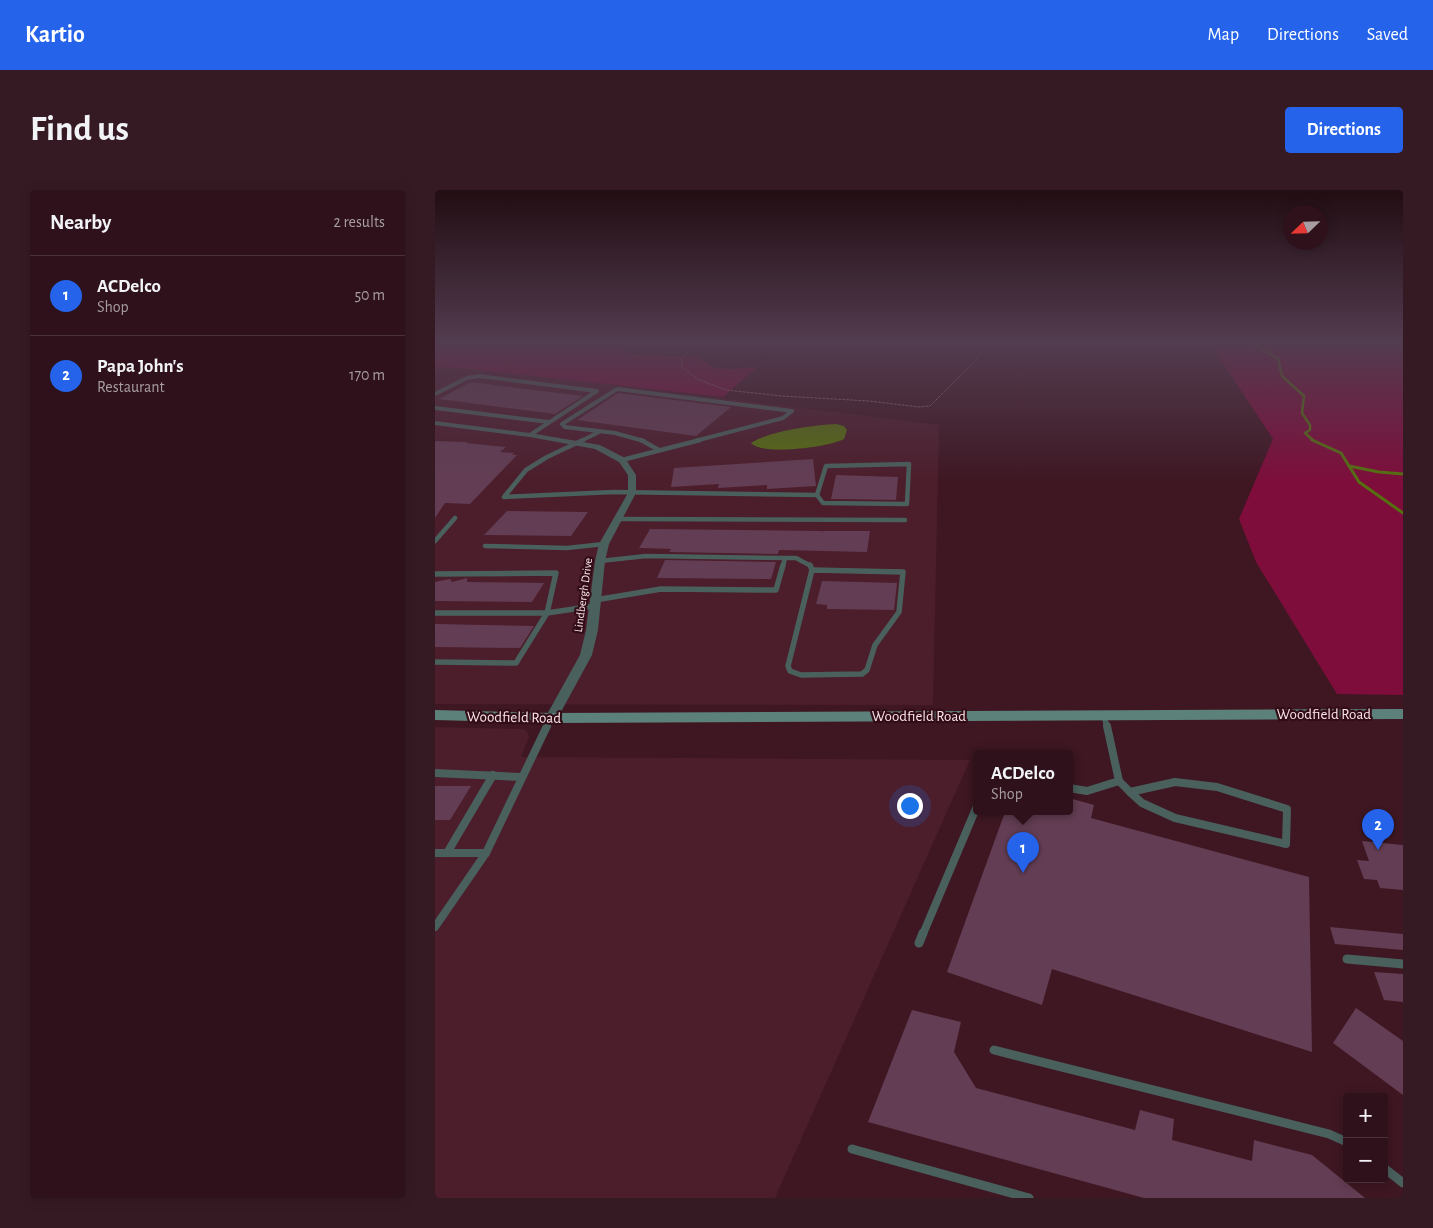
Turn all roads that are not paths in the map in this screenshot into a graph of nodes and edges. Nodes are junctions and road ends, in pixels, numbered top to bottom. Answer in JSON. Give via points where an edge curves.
{"nodes":[{"id":1,"x":590,"y":389,"type":"edge"},
{"id":2,"x":617,"y":389,"type":"edge"},
{"id":3,"x":617,"y":389,"type":"edge"},
{"id":4,"x":435,"y":408,"type":"edge"},
{"id":5,"x":549,"y":422,"type":"junction"},
{"id":6,"x":435,"y":423,"type":"edge"},
{"id":7,"x":599,"y":432,"type":"junction"},
{"id":8,"x":530,"y":435,"type":"junction"},
{"id":9,"x":578,"y":442,"type":"junction"},
{"id":10,"x":659,"y":450,"type":"junction"},
{"id":11,"x":622,"y":460,"type":"junction"},
{"id":12,"x":632,"y":493,"type":"junction"},
{"id":13,"x":817,"y":495,"type":"junction"},
{"id":14,"x":455,"y":518,"type":"dead end"},
{"id":15,"x":618,"y":519,"type":"junction"},
{"id":16,"x":905,"y":520,"type":"dead end"},
{"id":17,"x":435,"y":541,"type":"edge"},
{"id":18,"x":604,"y":544,"type":"junction"},
{"id":19,"x":485,"y":546,"type":"dead end"},
{"id":20,"x":785,"y":558,"type":"junction"},
{"id":21,"x":599,"y":561,"type":"junction"},
{"id":22,"x":812,"y":570,"type":"junction"},
{"id":23,"x":435,"y":574,"type":"edge"},
{"id":24,"x":595,"y":603,"type":"junction"},
{"id":25,"x":435,"y":613,"type":"edge"},
{"id":26,"x":547,"y":613,"type":"junction"},
{"id":27,"x":435,"y":662,"type":"edge"},
{"id":28,"x":1403,"y":714,"type":"edge"},
{"id":29,"x":435,"y":715,"type":"edge"},
{"id":30,"x":1104,"y":715,"type":"junction"},
{"id":31,"x":551,"y":718,"type":"junction"},
{"id":32,"x":435,"y":772,"type":"edge"},
{"id":33,"x":493,"y":775,"type":"junction"},
{"id":34,"x":521,"y":777,"type":"junction"},
{"id":35,"x":1119,"y":781,"type":"junction"},
{"id":36,"x":1073,"y":789,"type":"edge"},
{"id":37,"x":1129,"y":792,"type":"junction"},
{"id":38,"x":973,"y":815,"type":"edge"},
{"id":39,"x":435,"y":853,"type":"edge"},
{"id":40,"x":447,"y":853,"type":"junction"},
{"id":41,"x":486,"y":853,"type":"junction"},
{"id":42,"x":435,"y":927,"type":"edge"},
{"id":43,"x":919,"y":943,"type":"dead end"},
{"id":44,"x":1347,"y":959,"type":"dead end"},
{"id":45,"x":1403,"y":964,"type":"edge"},
{"id":46,"x":994,"y":1050,"type":"dead end"},
{"id":47,"x":1343,"y":1140,"type":"edge"},
{"id":48,"x":852,"y":1149,"type":"dead end"},
{"id":49,"x":1388,"y":1171,"type":"edge"},
{"id":50,"x":1403,"y":1183,"type":"edge"},
{"id":51,"x":1029,"y":1198,"type":"edge"}],
"edges":[{"from":1,"to":5,"type":"lane","via":[[597,391]]},
{"from":2,"to":7,"type":"lane","via":[[562,424]]},
{"from":3,"to":10,"type":"lane","via":[[792,411],[783,418]]},
{"from":4,"to":5,"type":"lane"},
{"from":5,"to":8,"type":"lane"},
{"from":6,"to":8,"type":"street"},
{"from":7,"to":9,"type":"lane"},
{"from":7,"to":10,"type":"lane","via":[[646,441]]},
{"from":8,"to":9,"type":"street"},
{"from":9,"to":11,"type":"street","via":[[597,447]]},
{"from":9,"to":12,"type":"lane","via":[[526,470],[504,497]]},
{"from":10,"to":11,"type":"lane"},
{"from":11,"to":12,"type":"street","via":[[632,475]]},
{"from":12,"to":13,"type":"lane"},
{"from":12,"to":15,"type":"street","name":"Lindbergh Drive"},
{"from":13,"to":13,"type":"lane","via":[[826,466],[909,464],[907,504],[823,503]]},
{"from":14,"to":17,"type":"lane"},
{"from":15,"to":16,"type":"lane"},
{"from":15,"to":18,"type":"street","name":"Lindbergh Drive"},
{"from":18,"to":19,"type":"lane","via":[[567,548]]},
{"from":18,"to":21,"type":"street","name":"Lindbergh Drive"},
{"from":20,"to":21,"type":"lane","via":[[646,556]]},
{"from":20,"to":22,"type":"lane","via":[[804,560]]},
{"from":20,"to":24,"type":"lane","via":[[776,590],[661,589]]},
{"from":21,"to":24,"type":"street","name":"Lindbergh Drive"},
{"from":22,"to":22,"type":"lane","via":[[788,666],[801,675],[862,674],[867,670],[875,645],[899,612],[903,572]]},
{"from":23,"to":26,"type":"lane","via":[[557,572]]},
{"from":24,"to":26,"type":"lane"},
{"from":24,"to":31,"type":"street","name":"Lindbergh Drive","via":[[586,655]]},
{"from":25,"to":26,"type":"lane"},
{"from":26,"to":27,"type":"lane","via":[[516,663]]},
{"from":28,"to":30,"type":"main road","name":"Woodfield Road"},
{"from":29,"to":31,"type":"main road","name":"Woodfield Road"},
{"from":30,"to":31,"type":"main road","name":"Woodfield Road"},
{"from":30,"to":35,"type":"lane"},
{"from":31,"to":34,"type":"lane"},
{"from":32,"to":33,"type":"lane"},
{"from":33,"to":34,"type":"lane"},
{"from":33,"to":40,"type":"lane"},
{"from":34,"to":41,"type":"lane"},
{"from":35,"to":36,"type":"lane","via":[[1087,791]]},
{"from":35,"to":37,"type":"lane"},
{"from":37,"to":37,"type":"lane","via":[[1141,804],[1175,818],[1286,844],[1287,809],[1210,785],[1175,782]]},
{"from":38,"to":43,"type":"lane"},
{"from":39,"to":40,"type":"lane"},
{"from":40,"to":41,"type":"lane"},
{"from":41,"to":42,"type":"lane"},
{"from":44,"to":45,"type":"lane"},
{"from":46,"to":47,"type":"lane","via":[[1329,1134]]},
{"from":48,"to":51,"type":"lane"},
{"from":49,"to":50,"type":"lane"}]}
